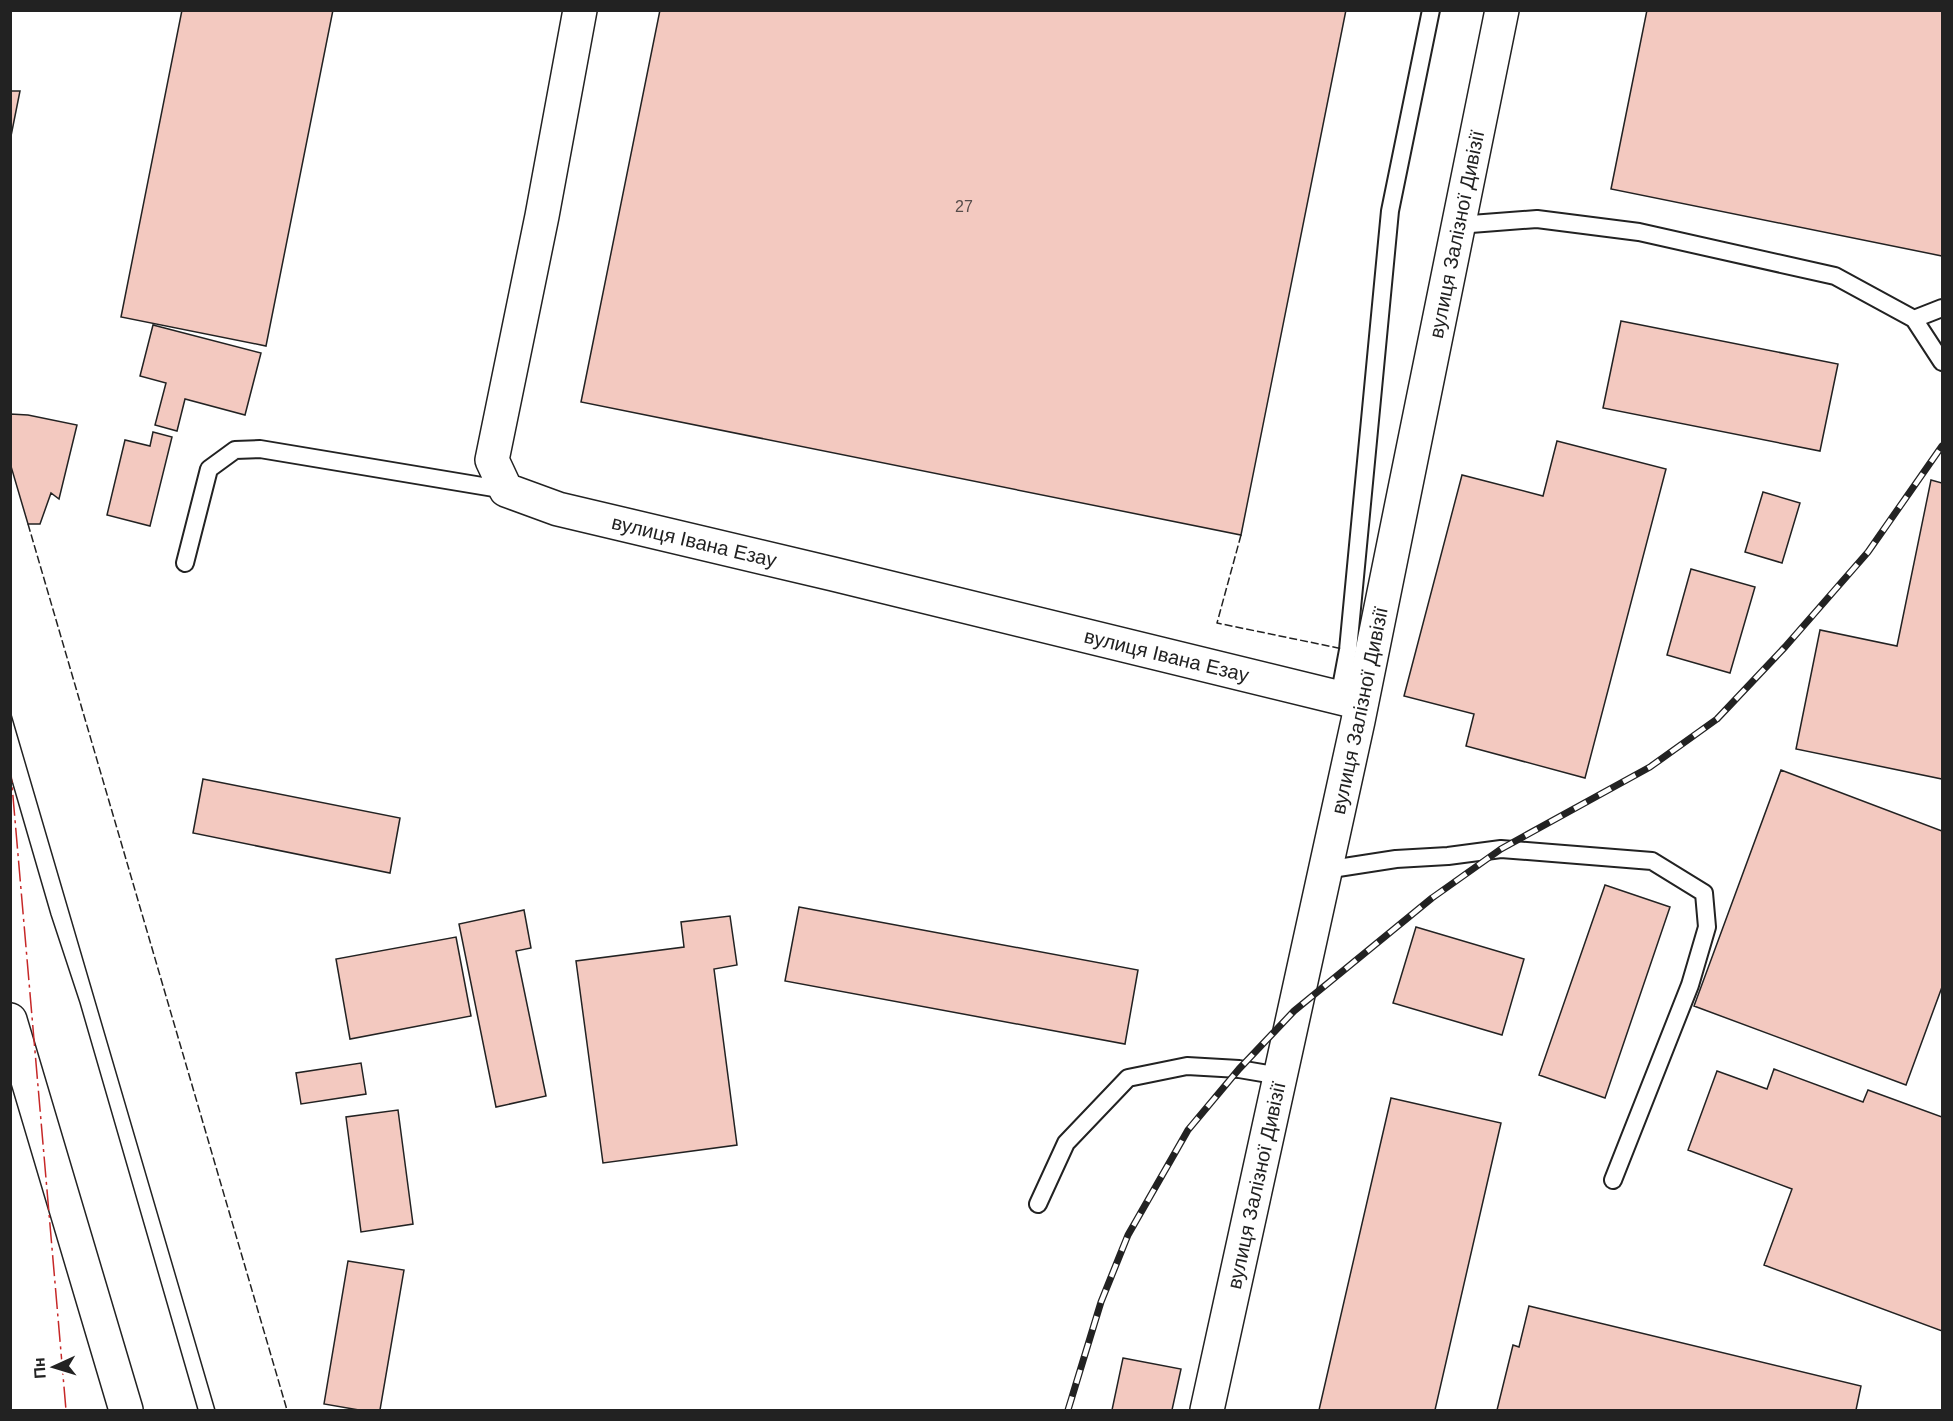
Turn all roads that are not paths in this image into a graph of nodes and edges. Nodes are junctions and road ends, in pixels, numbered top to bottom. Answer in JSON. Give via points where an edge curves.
{"nodes":[{"id":1,"x":580,"y":10,"type":"edge"},
{"id":2,"x":1431,"y":10,"type":"edge"},
{"id":3,"x":1502,"y":10,"type":"edge"},
{"id":4,"x":1458,"y":225,"type":"junction"},
{"id":5,"x":1942,"y":308,"type":"edge"},
{"id":6,"x":1914,"y":320,"type":"junction"},
{"id":7,"x":1942,"y":362,"type":"edge"},
{"id":8,"x":506,"y":490,"type":"junction"},
{"id":9,"x":186,"y":564,"type":"dead end"},
{"id":10,"x":1350,"y":701,"type":"junction"},
{"id":11,"x":1325,"y":870,"type":"junction"},
{"id":12,"x":11,"y":1022,"type":"edge"},
{"id":13,"x":1280,"y":1076,"type":"junction"},
{"id":14,"x":1613,"y":1180,"type":"dead end"},
{"id":15,"x":1038,"y":1204,"type":"dead end"},
{"id":16,"x":126,"y":1410,"type":"edge"},
{"id":17,"x":1207,"y":1410,"type":"edge"}],
"edges":[{"from":1,"to":8,"type":"street","via":[[492,460]]},
{"from":2,"to":10,"type":"lane","via":[[1390,211],[1348,650]]},
{"from":3,"to":4,"type":"street","name":"вулиця Залізної Дивізії"},
{"from":4,"to":6,"type":"lane","via":[[1537,219],[1639,232],[1835,276]]},
{"from":4,"to":10,"type":"street","name":"вулиця Залізної Дивізії"},
{"from":5,"to":6,"type":"lane"},
{"from":6,"to":7,"type":"lane"},
{"from":8,"to":9,"type":"lane","via":[[260,449],[234,450],[209,469]]},
{"from":8,"to":10,"type":"street","name":"вулиця Івана Езау","via":[[558,509]]},
{"from":10,"to":11,"type":"street","name":"вулиця Залізної Дивізії"},
{"from":11,"to":13,"type":"street","name":"вулиця Залізної Дивізії"},
{"from":11,"to":14,"type":"lane","via":[[1501,849],[1652,861],[1704,893],[1707,927],[1690,985]]},
{"from":12,"to":16,"type":"street"},
{"from":13,"to":15,"type":"lane","via":[[1187,1066],[1128,1078],[1066,1143]]},
{"from":13,"to":17,"type":"street","name":"вулиця Залізної Дивізії"}]}
